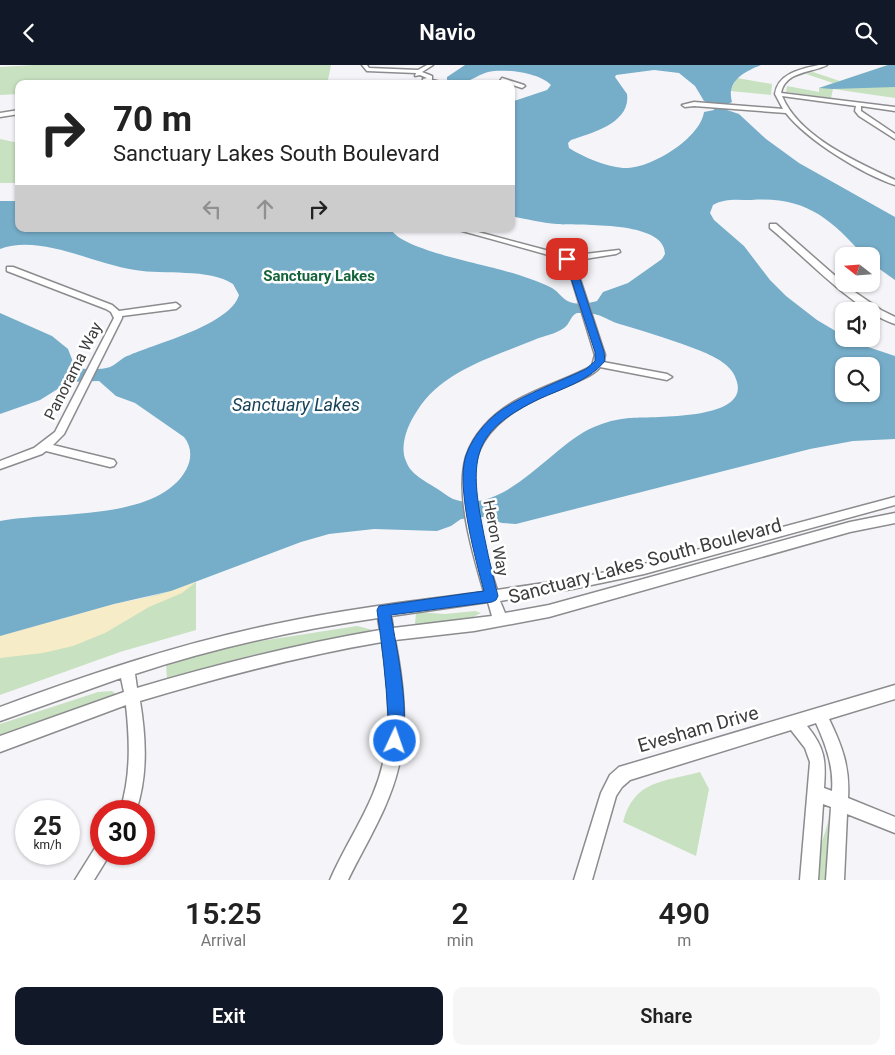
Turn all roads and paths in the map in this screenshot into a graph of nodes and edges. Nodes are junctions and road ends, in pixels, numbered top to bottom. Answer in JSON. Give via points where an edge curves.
{"nodes":[{"id":1,"x":364,"y":65,"type":"edge"},
{"id":2,"x":431,"y":65,"type":"edge"},
{"id":3,"x":825,"y":65,"type":"edge"},
{"id":4,"x":419,"y":74,"type":"junction"},
{"id":5,"x":418,"y":80,"type":"edge"},
{"id":6,"x":418,"y":80,"type":"edge"},
{"id":7,"x":435,"y":80,"type":"edge"},
{"id":8,"x":515,"y":84,"type":"edge"},
{"id":9,"x":522,"y":86,"type":"dead end"},
{"id":10,"x":778,"y":94,"type":"junction"},
{"id":11,"x":859,"y":104,"type":"junction"},
{"id":12,"x":707,"y":107,"type":"dead end"},
{"id":13,"x":895,"y":109,"type":"edge"},
{"id":14,"x":787,"y":111,"type":"junction"},
{"id":15,"x":15,"y":113,"type":"edge"},
{"id":16,"x":0,"y":115,"type":"edge"},
{"id":17,"x":807,"y":130,"type":"junction"},
{"id":18,"x":895,"y":137,"type":"edge"},
{"id":19,"x":895,"y":177,"type":"edge"},
{"id":20,"x":895,"y":183,"type":"edge"},
{"id":21,"x":773,"y":225,"type":"dead end"},
{"id":22,"x":469,"y":232,"type":"edge"},
{"id":23,"x":616,"y":252,"type":"dead end"},
{"id":24,"x":567,"y":259,"type":"junction"},
{"id":25,"x":10,"y":269,"type":"dead end"},
{"id":26,"x":176,"y":306,"type":"dead end"},
{"id":27,"x":118,"y":314,"type":"junction"},
{"id":28,"x":895,"y":321,"type":"edge"},
{"id":29,"x":598,"y":364,"type":"junction"},
{"id":30,"x":668,"y":376,"type":"dead end"},
{"id":31,"x":46,"y":447,"type":"junction"},
{"id":32,"x":110,"y":463,"type":"dead end"},
{"id":33,"x":0,"y":465,"type":"edge"},
{"id":34,"x":895,"y":501,"type":"edge"},
{"id":35,"x":895,"y":518,"type":"edge"},
{"id":36,"x":492,"y":596,"type":"junction"},
{"id":37,"x":383,"y":610,"type":"junction"},
{"id":38,"x":500,"y":620,"type":"junction"},
{"id":39,"x":388,"y":635,"type":"junction"},
{"id":40,"x":127,"y":670,"type":"junction"},
{"id":41,"x":895,"y":692,"type":"edge"},
{"id":42,"x":132,"y":696,"type":"junction"},
{"id":43,"x":0,"y":714,"type":"edge"},
{"id":44,"x":819,"y":714,"type":"junction"},
{"id":45,"x":794,"y":722,"type":"junction"},
{"id":46,"x":0,"y":744,"type":"edge"},
{"id":47,"x":816,"y":793,"type":"junction"},
{"id":48,"x":133,"y":800,"type":"edge"},
{"id":49,"x":840,"y":803,"type":"junction"},
{"id":50,"x":895,"y":825,"type":"edge"},
{"id":51,"x":94,"y":865,"type":"edge"},
{"id":52,"x":84,"y":880,"type":"edge"},
{"id":53,"x":339,"y":880,"type":"edge"},
{"id":54,"x":583,"y":880,"type":"edge"},
{"id":55,"x":809,"y":880,"type":"edge"},
{"id":56,"x":835,"y":880,"type":"edge"}],
"edges":[{"from":1,"to":4,"type":"street","via":[[367,69]]},
{"from":2,"to":4,"type":"street"},
{"from":3,"to":10,"type":"street","via":[[786,78],[779,86]]},
{"from":4,"to":5,"type":"street"},
{"from":6,"to":7,"type":"street"},
{"from":8,"to":9,"type":"street"},
{"from":10,"to":11,"type":"street"},
{"from":10,"to":14,"type":"street"},
{"from":11,"to":13,"type":"street"},
{"from":11,"to":18,"type":"street","via":[[861,115]]},
{"from":12,"to":14,"type":"street"},
{"from":14,"to":17,"type":"street"},
{"from":15,"to":16,"type":"street"},
{"from":17,"to":19,"type":"street"},
{"from":17,"to":20,"type":"street","via":[[832,150]]},
{"from":21,"to":28,"type":"street","via":[[843,288]]},
{"from":22,"to":24,"type":"street"},
{"from":23,"to":24,"type":"street"},
{"from":24,"to":29,"type":"street","via":[[600,352]]},
{"from":25,"to":27,"type":"street","name":"Panorama Way","via":[[109,307]]},
{"from":26,"to":27,"type":"street"},
{"from":27,"to":31,"type":"street","name":"Panorama Way","via":[[59,434]]},
{"from":29,"to":30,"type":"street"},
{"from":29,"to":36,"type":"street","name":"Heron Way","via":[[515,406],[492,424],[476,445],[470,463],[471,500]]},
{"from":31,"to":32,"type":"street"},
{"from":31,"to":33,"type":"street","name":"Panorama Way"},
{"from":34,"to":36,"type":"street","name":"Sanctuary Lakes South Boulevard","via":[[648,568]]},
{"from":35,"to":38,"type":"street","name":"Sanctuary Lakes South Boulevard","via":[[850,527],[550,611]]},
{"from":36,"to":37,"type":"street","name":"Sanctuary Lakes South Boulevard"},
{"from":36,"to":38,"type":"street","name":"Heron Way"},
{"from":37,"to":39,"type":"street"},
{"from":37,"to":40,"type":"street","name":"Sanctuary Lakes South Boulevard","via":[[273,630]]},
{"from":38,"to":39,"type":"street","name":"Sanctuary Lakes South Boulevard"},
{"from":39,"to":42,"type":"street","name":"Sanctuary Lakes South Boulevard","via":[[264,659]]},
{"from":39,"to":53,"type":"street","via":[[397,724],[392,759],[384,787]]},
{"from":40,"to":42,"type":"street"},
{"from":40,"to":43,"type":"street","name":"Sanctuary Lakes South Boulevard"},
{"from":41,"to":44,"type":"street","name":"Evesham Drive"},
{"from":42,"to":46,"type":"street","name":"Sanctuary Lakes South Boulevard"},
{"from":42,"to":48,"type":"street","via":[[138,774]]},
{"from":44,"to":45,"type":"street","name":"Evesham Drive"},
{"from":44,"to":49,"type":"street","via":[[840,763]]},
{"from":45,"to":47,"type":"street","via":[[816,753],[819,770]]},
{"from":45,"to":54,"type":"street","name":"Evesham Drive","via":[[620,776],[607,799]]},
{"from":47,"to":49,"type":"street"},
{"from":47,"to":55,"type":"street"},
{"from":49,"to":50,"type":"street"},
{"from":49,"to":56,"type":"street"},
{"from":51,"to":52,"type":"street"}]}
